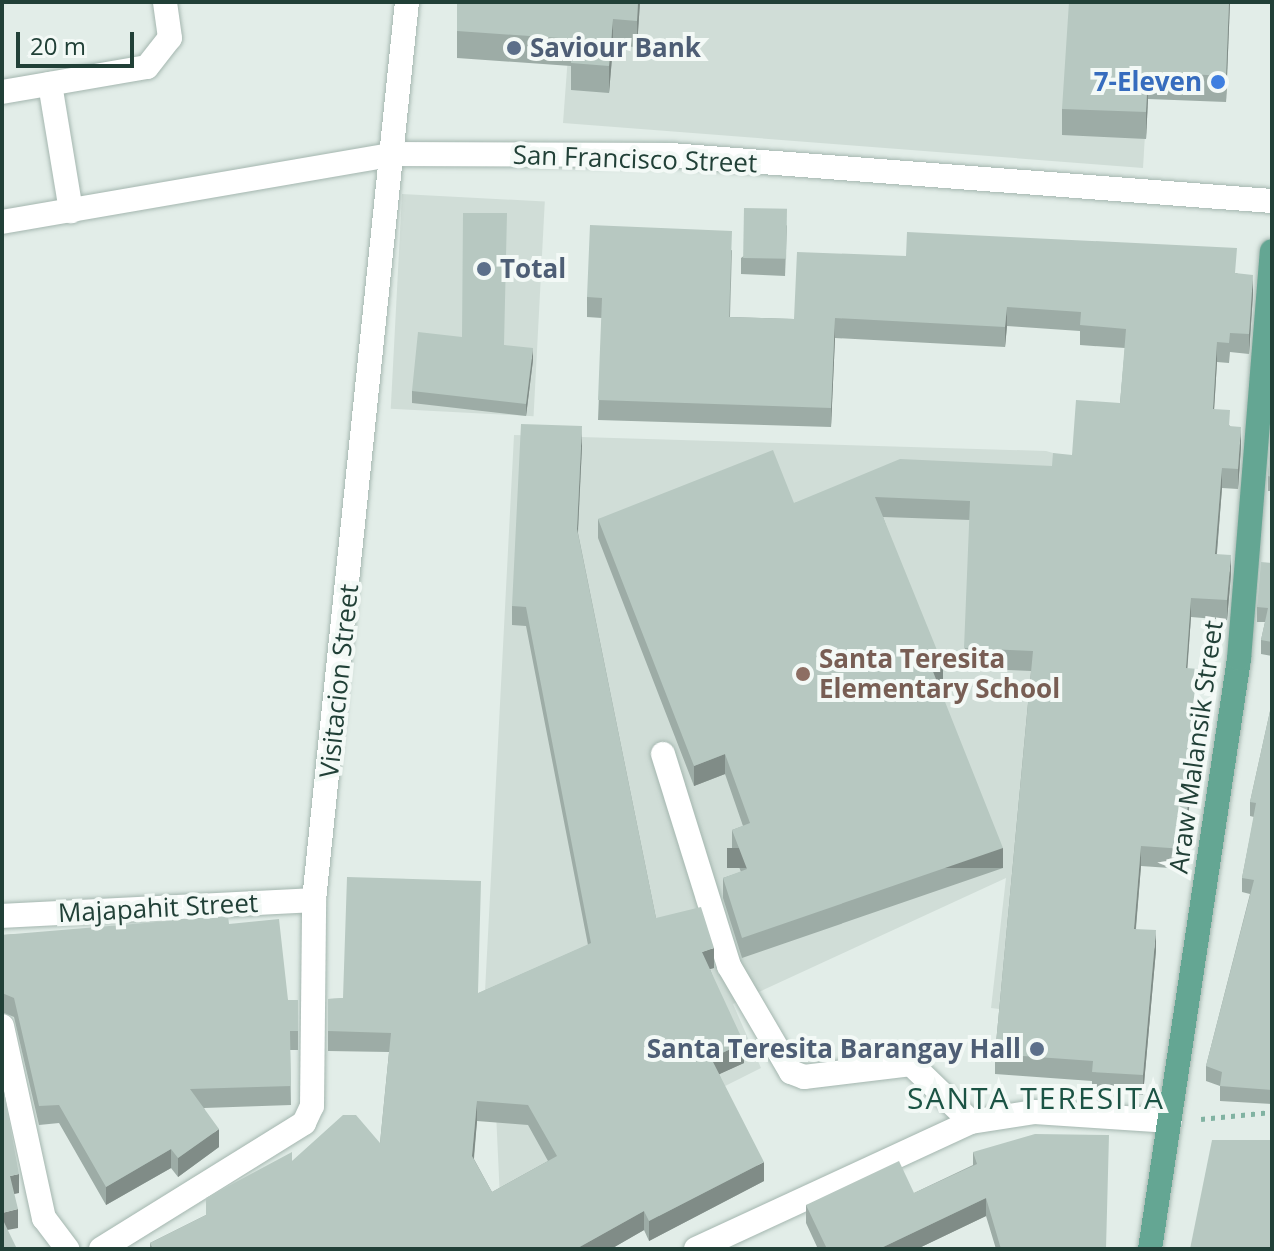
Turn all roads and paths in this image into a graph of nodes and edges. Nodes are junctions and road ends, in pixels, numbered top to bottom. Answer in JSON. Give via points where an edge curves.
{"nodes":[{"id":1,"x":165,"y":2,"type":"edge"},
{"id":2,"x":407,"y":2,"type":"edge"},
{"id":3,"x":50,"y":84,"type":"junction"},
{"id":4,"x":2,"y":92,"type":"edge"},
{"id":5,"x":397,"y":154,"type":"junction"},
{"id":6,"x":1272,"y":201,"type":"edge"},
{"id":7,"x":71,"y":211,"type":"junction"},
{"id":8,"x":2,"y":222,"type":"edge"},
{"id":9,"x":1272,"y":251,"type":"edge"},
{"id":10,"x":663,"y":754,"type":"dead end"},
{"id":11,"x":314,"y":900,"type":"junction"},
{"id":12,"x":2,"y":916,"type":"edge"},
{"id":13,"x":2,"y":1026,"type":"edge"},
{"id":14,"x":1272,"y":1112,"type":"edge"},
{"id":15,"x":1170,"y":1121,"type":"junction"},
{"id":16,"x":971,"y":1122,"type":"junction"},
{"id":17,"x":67,"y":1249,"type":"edge"},
{"id":18,"x":101,"y":1249,"type":"edge"},
{"id":19,"x":696,"y":1249,"type":"edge"},
{"id":20,"x":1150,"y":1249,"type":"edge"}],
"edges":[{"from":1,"to":3,"type":"street","via":[[170,38],[147,67]]},
{"from":2,"to":5,"type":"street","name":"Visitacion Street"},
{"from":3,"to":4,"type":"street"},
{"from":3,"to":7,"type":"street"},
{"from":5,"to":6,"type":"street","name":"San Francisco Street","via":[[671,155]]},
{"from":5,"to":7,"type":"street","name":"San Francisco Street"},
{"from":5,"to":11,"type":"street","name":"Visitacion Street"},
{"from":7,"to":8,"type":"street","name":"San Francisco Street"},
{"from":9,"to":15,"type":"main road","name":"Araw Malansik Street","via":[[1239,659]]},
{"from":10,"to":16,"type":"street","via":[[729,966],[791,1072],[804,1077],[911,1064]]},
{"from":11,"to":12,"type":"street","name":"Majapahit Street"},
{"from":11,"to":18,"type":"street","name":"Visitacion Street","via":[[312,1106],[304,1123]]},
{"from":13,"to":17,"type":"street","via":[[44,1218]]},
{"from":14,"to":15,"type":"path"},
{"from":15,"to":16,"type":"street","via":[[1035,1112]]},
{"from":15,"to":20,"type":"main road","name":"Araw Malansik Street"},
{"from":16,"to":19,"type":"street"}]}
